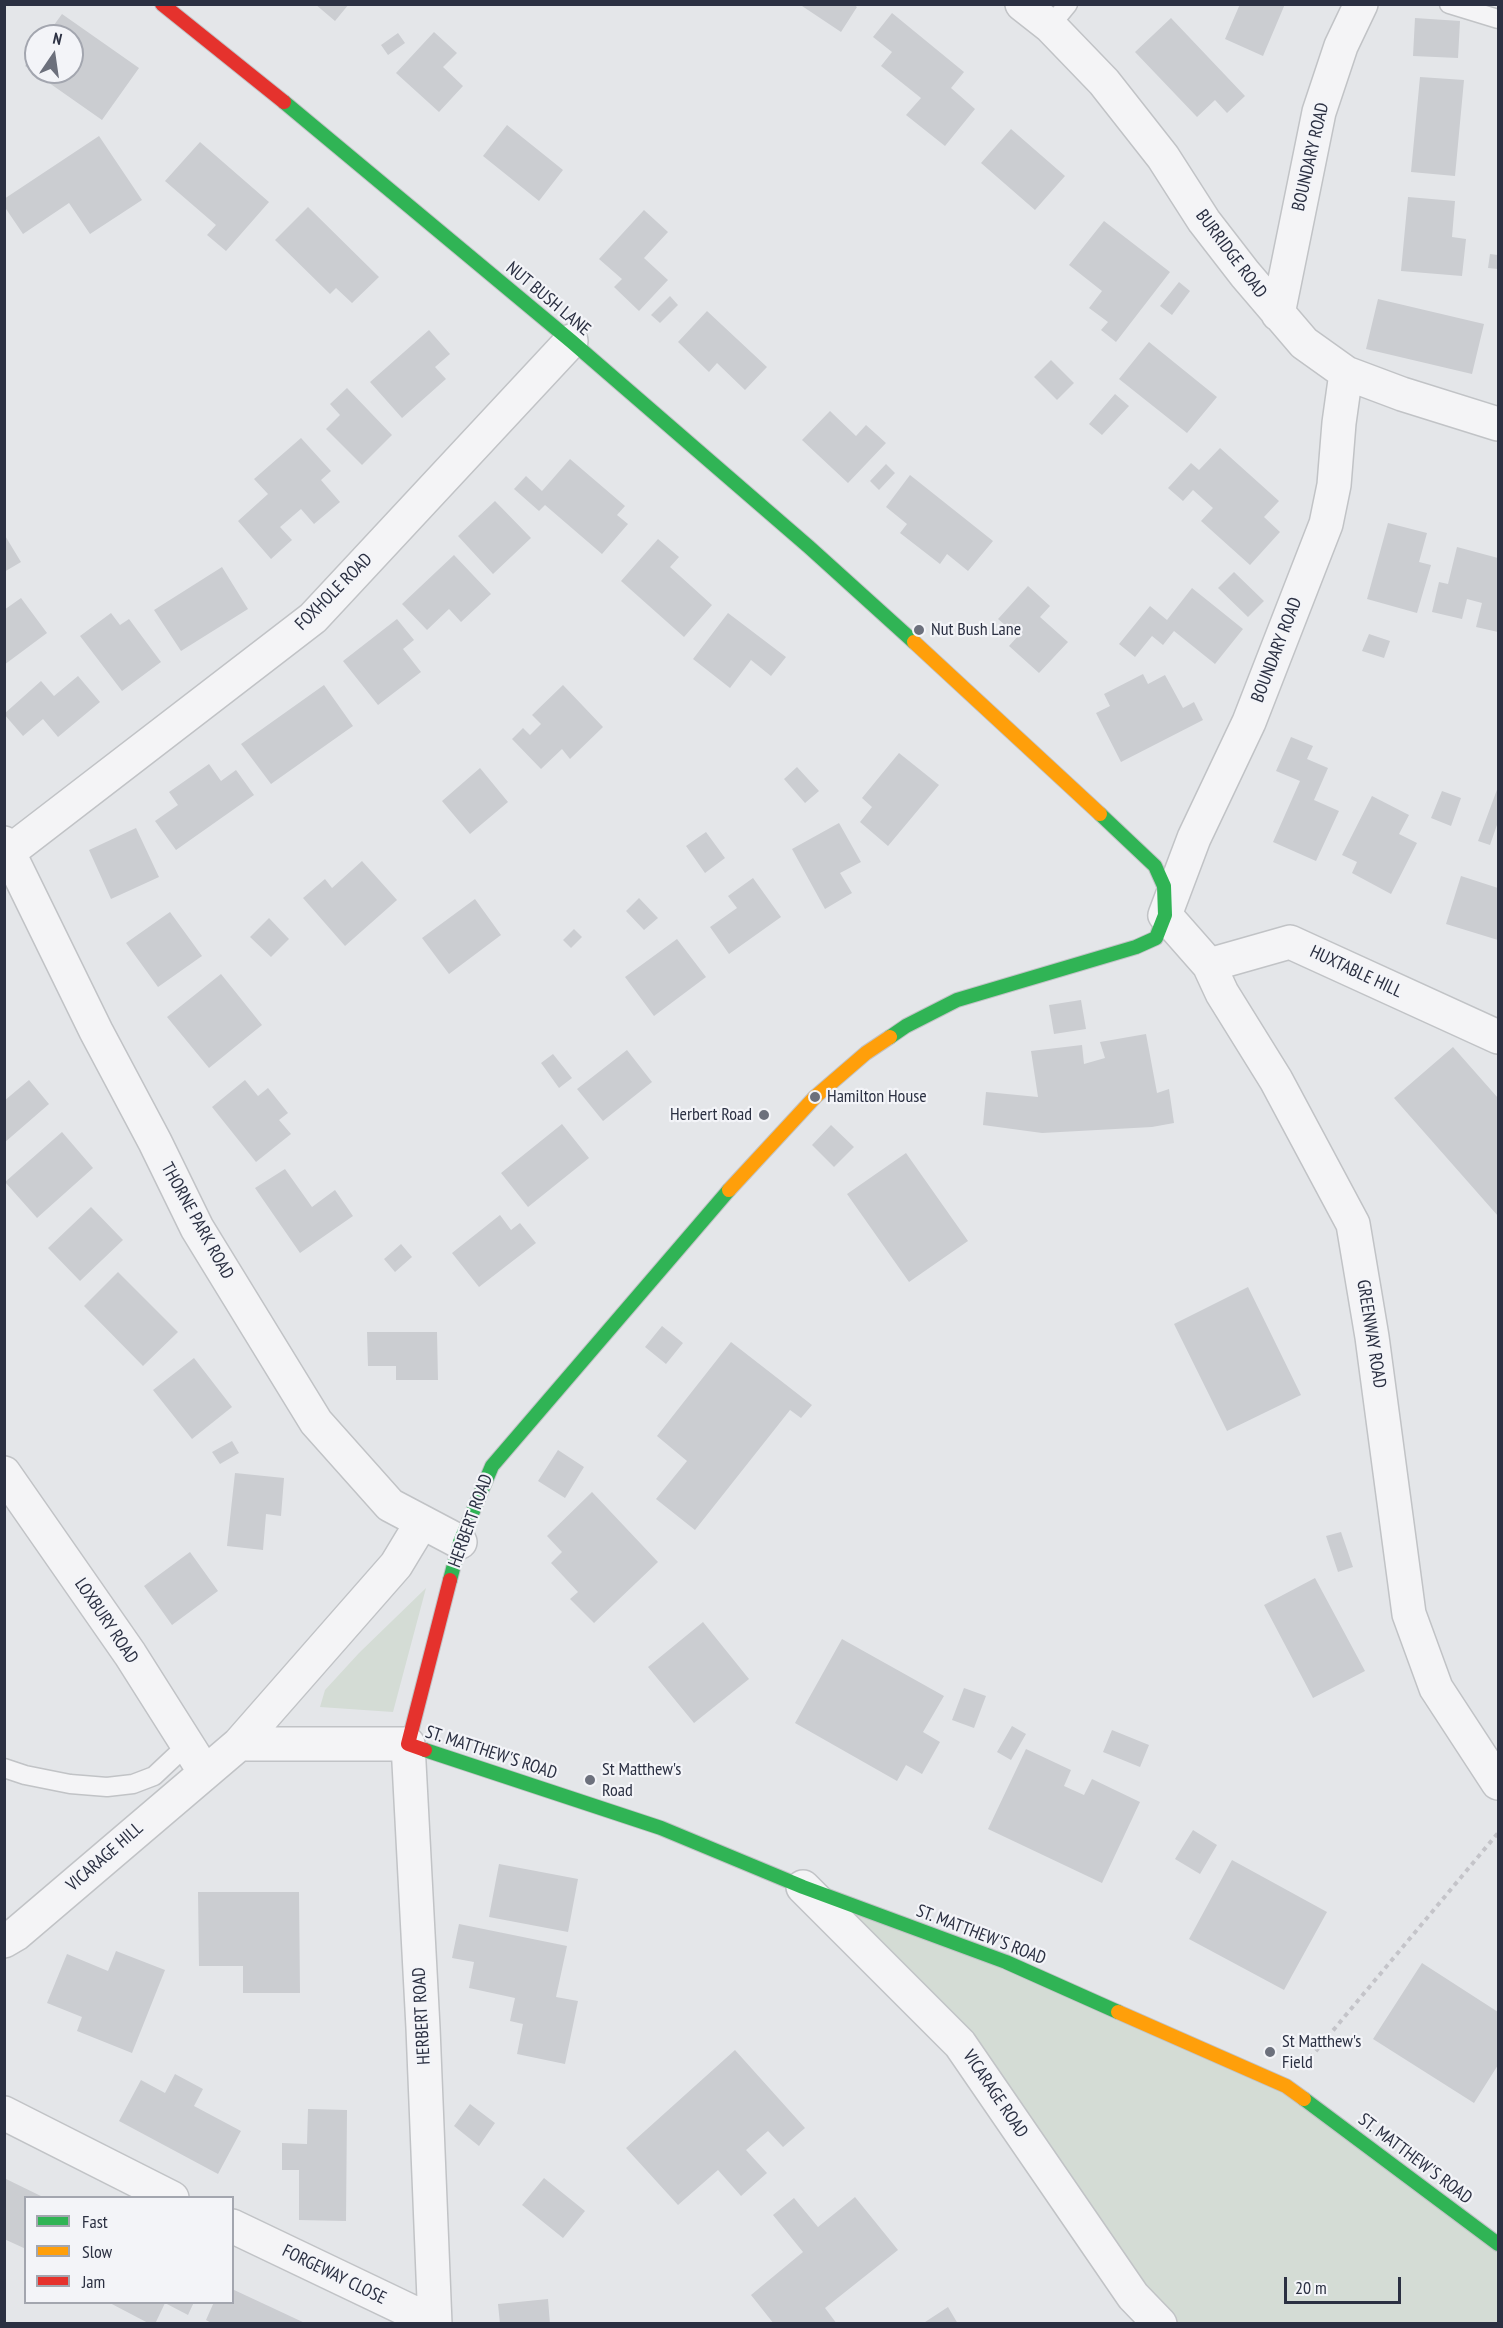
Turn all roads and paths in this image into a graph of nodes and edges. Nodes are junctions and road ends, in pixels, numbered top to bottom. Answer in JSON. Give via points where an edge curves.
{"nodes":[{"id":1,"x":162,"y":4,"type":"edge"},
{"id":2,"x":1022,"y":4,"type":"edge"},
{"id":3,"x":1361,"y":4,"type":"edge"},
{"id":4,"x":1449,"y":4,"type":"edge"},
{"id":5,"x":1059,"y":15,"type":"edge"},
{"id":6,"x":1498,"y":19,"type":"edge"},
{"id":7,"x":1278,"y":314,"type":"junction"},
{"id":8,"x":571,"y":340,"type":"junction"},
{"id":9,"x":1346,"y":373,"type":"junction"},
{"id":10,"x":1498,"y":424,"type":"edge"},
{"id":11,"x":7,"y":848,"type":"edge"},
{"id":12,"x":1165,"y":915,"type":"junction"},
{"id":13,"x":1209,"y":965,"type":"junction"},
{"id":14,"x":1498,"y":1037,"type":"edge"},
{"id":15,"x":4,"y":1473,"type":"edge"},
{"id":16,"x":422,"y":1522,"type":"junction"},
{"id":17,"x":460,"y":1542,"type":"junction"},
{"id":18,"x":239,"y":1744,"type":"junction"},
{"id":19,"x":408,"y":1744,"type":"junction"},
{"id":20,"x":196,"y":1758,"type":"junction"},
{"id":21,"x":4,"y":1768,"type":"edge"},
{"id":22,"x":1498,"y":1783,"type":"edge"},
{"id":23,"x":1498,"y":1833,"type":"edge"},
{"id":24,"x":803,"y":1887,"type":"junction"},
{"id":25,"x":4,"y":1941,"type":"edge"},
{"id":26,"x":1286,"y":2086,"type":"junction"},
{"id":27,"x":4,"y":2113,"type":"edge"},
{"id":28,"x":168,"y":2196,"type":"edge"},
{"id":29,"x":234,"y":2227,"type":"edge"},
{"id":30,"x":1498,"y":2244,"type":"edge"},
{"id":31,"x":435,"y":2323,"type":"edge"},
{"id":32,"x":1160,"y":2324,"type":"edge"}],
"edges":[{"from":1,"to":8,"type":"street","name":"NUT BUSH LANE"},
{"from":2,"to":5,"type":"street","name":"BURRIDGE ROAD"},
{"from":3,"to":7,"type":"street","name":"BOUNDARY ROAD","via":[[1341,46],[1319,112]]},
{"from":4,"to":6,"type":"lane"},
{"from":5,"to":7,"type":"street","name":"BURRIDGE ROAD","via":[[1104,82],[1163,157],[1204,221]]},
{"from":7,"to":9,"type":"street","name":"BURRIDGE ROAD","via":[[1304,343]]},
{"from":8,"to":11,"type":"street","name":"FOXHOLE ROAD","via":[[313,618]]},
{"from":8,"to":12,"type":"street","name":"NUT BUSH LANE","via":[[818,555],[1155,866],[1164,886]]},
{"from":9,"to":10,"type":"street","name":"BURRIDGE ROAD"},
{"from":9,"to":12,"type":"street","name":"BOUNDARY ROAD","via":[[1326,524],[1249,722],[1194,838]]},
{"from":11,"to":16,"type":"street","name":"THORNE PARK ROAD","via":[[197,1228],[316,1422],[390,1505]]},
{"from":12,"to":13,"type":"street","name":"GREENWAY ROAD"},
{"from":12,"to":17,"type":"street","name":"HERBERT ROAD","via":[[1156,938],[1136,947],[957,1000],[866,1053],[823,1090],[746,1170],[492,1466]]},
{"from":13,"to":14,"type":"street","name":"HUXTABLE HILL","via":[[1290,942]]},
{"from":13,"to":22,"type":"street","name":"GREENWAY ROAD","via":[[1353,1224],[1409,1614],[1436,1688]]},
{"from":15,"to":20,"type":"street","name":"LOXBURY ROAD","via":[[130,1654]]},
{"from":16,"to":17,"type":"street","name":"THORNE PARK ROAD"},
{"from":16,"to":18,"type":"street","name":"VICARAGE HILL","via":[[396,1565]]},
{"from":17,"to":19,"type":"street","name":"HERBERT ROAD"},
{"from":18,"to":19,"type":"street"},
{"from":18,"to":20,"type":"street","name":"VICARAGE HILL"},
{"from":19,"to":24,"type":"street","name":"ST. MATTHEW'S ROAD","via":[[661,1828]]},
{"from":19,"to":31,"type":"street","name":"HERBERT ROAD"},
{"from":20,"to":21,"type":"lane","via":[[133,1784],[107,1787],[70,1784]]},
{"from":20,"to":25,"type":"street","name":"VICARAGE HILL","via":[[16,1934]]},
{"from":23,"to":26,"type":"path"},
{"from":24,"to":26,"type":"street","name":"ST. MATTHEW'S ROAD","via":[[1006,1962]]},
{"from":24,"to":32,"type":"street","name":"VICARAGE ROAD","via":[[960,2044],[1132,2296]]},
{"from":26,"to":30,"type":"street","name":"ST. MATTHEW'S ROAD"},
{"from":27,"to":28,"type":"street"},
{"from":29,"to":31,"type":"street","name":"FORGEWAY CLOSE"}]}
